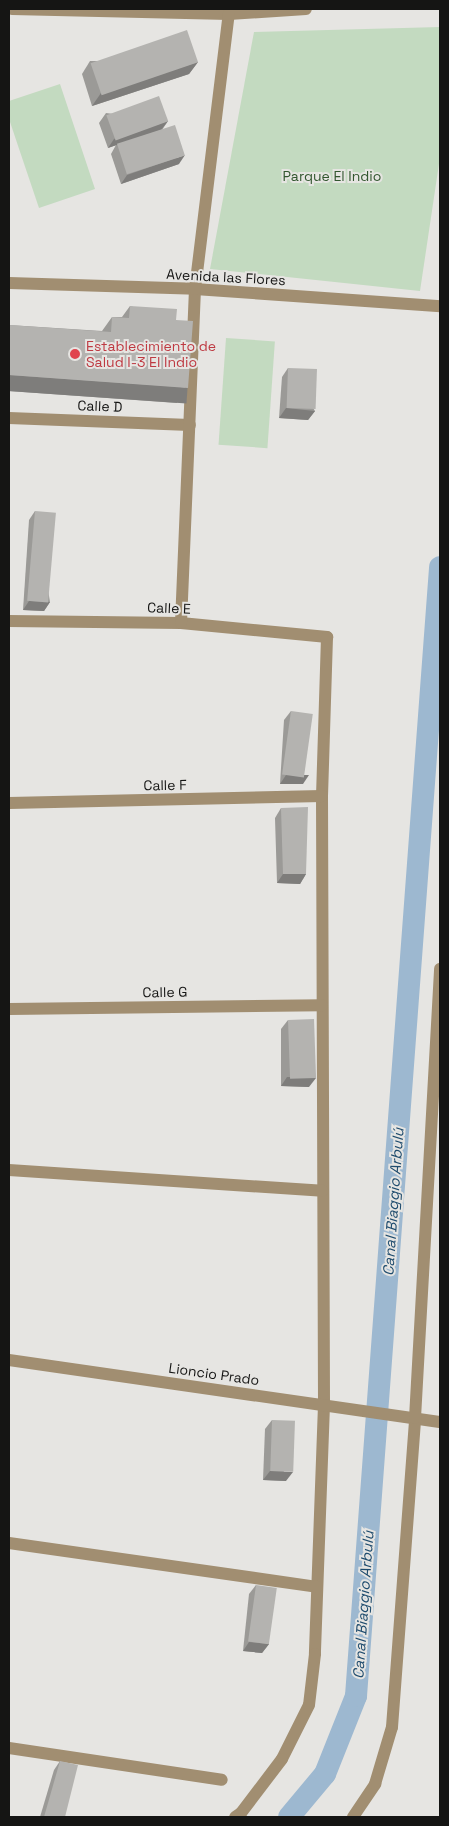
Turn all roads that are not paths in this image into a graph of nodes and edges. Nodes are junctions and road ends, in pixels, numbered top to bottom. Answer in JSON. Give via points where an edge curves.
{"nodes":[{"id":1,"x":12,"y":9,"type":"edge"},
{"id":2,"x":306,"y":9,"type":"edge"},
{"id":3,"x":229,"y":14,"type":"junction"},
{"id":4,"x":9,"y":283,"type":"edge"},
{"id":5,"x":195,"y":289,"type":"junction"},
{"id":6,"x":435,"y":306,"type":"edge"},
{"id":7,"x":9,"y":418,"type":"edge"},
{"id":8,"x":190,"y":425,"type":"junction"},
{"id":9,"x":9,"y":621,"type":"edge"},
{"id":10,"x":181,"y":623,"type":"junction"},
{"id":11,"x":322,"y":796,"type":"junction"},
{"id":12,"x":9,"y":803,"type":"edge"},
{"id":13,"x":440,"y":968,"type":"edge"},
{"id":14,"x":322,"y":1004,"type":"junction"},
{"id":15,"x":9,"y":1009,"type":"edge"},
{"id":16,"x":9,"y":1170,"type":"edge"},
{"id":17,"x":322,"y":1191,"type":"junction"},
{"id":18,"x":9,"y":1360,"type":"edge"},
{"id":19,"x":324,"y":1405,"type":"junction"},
{"id":20,"x":415,"y":1418,"type":"junction"},
{"id":21,"x":440,"y":1422,"type":"edge"},
{"id":22,"x":9,"y":1543,"type":"edge"},
{"id":23,"x":317,"y":1587,"type":"junction"},
{"id":24,"x":9,"y":1748,"type":"edge"},
{"id":25,"x":222,"y":1780,"type":"dead end"},
{"id":26,"x":234,"y":1817,"type":"edge"},
{"id":27,"x":353,"y":1817,"type":"edge"}],
"edges":[{"from":1,"to":3,"type":"street"},
{"from":2,"to":3,"type":"street"},
{"from":3,"to":5,"type":"street"},
{"from":4,"to":5,"type":"street","name":"Avenida las Flores"},
{"from":5,"to":6,"type":"street","name":"Avenida las Flores"},
{"from":5,"to":8,"type":"street"},
{"from":7,"to":8,"type":"street","name":"Calle D"},
{"from":8,"to":10,"type":"street"},
{"from":9,"to":10,"type":"street","name":"Calle E"},
{"from":10,"to":11,"type":"street","name":"Calle E","via":[[327,637]]},
{"from":11,"to":12,"type":"street","name":"Calle F"},
{"from":11,"to":14,"type":"street"},
{"from":13,"to":20,"type":"street"},
{"from":14,"to":15,"type":"street","name":"Calle G"},
{"from":14,"to":17,"type":"street"},
{"from":16,"to":17,"type":"street"},
{"from":17,"to":19,"type":"street"},
{"from":18,"to":19,"type":"street","name":"Lioncio Prado"},
{"from":19,"to":20,"type":"street","name":"Lioncio Prado"},
{"from":19,"to":23,"type":"street"},
{"from":20,"to":21,"type":"street","name":"Lioncio Prado"},
{"from":20,"to":27,"type":"street","via":[[392,1727],[375,1784]]},
{"from":22,"to":23,"type":"street"},
{"from":23,"to":26,"type":"street","via":[[309,1706],[282,1759],[241,1813]]},
{"from":24,"to":25,"type":"street"}]}
